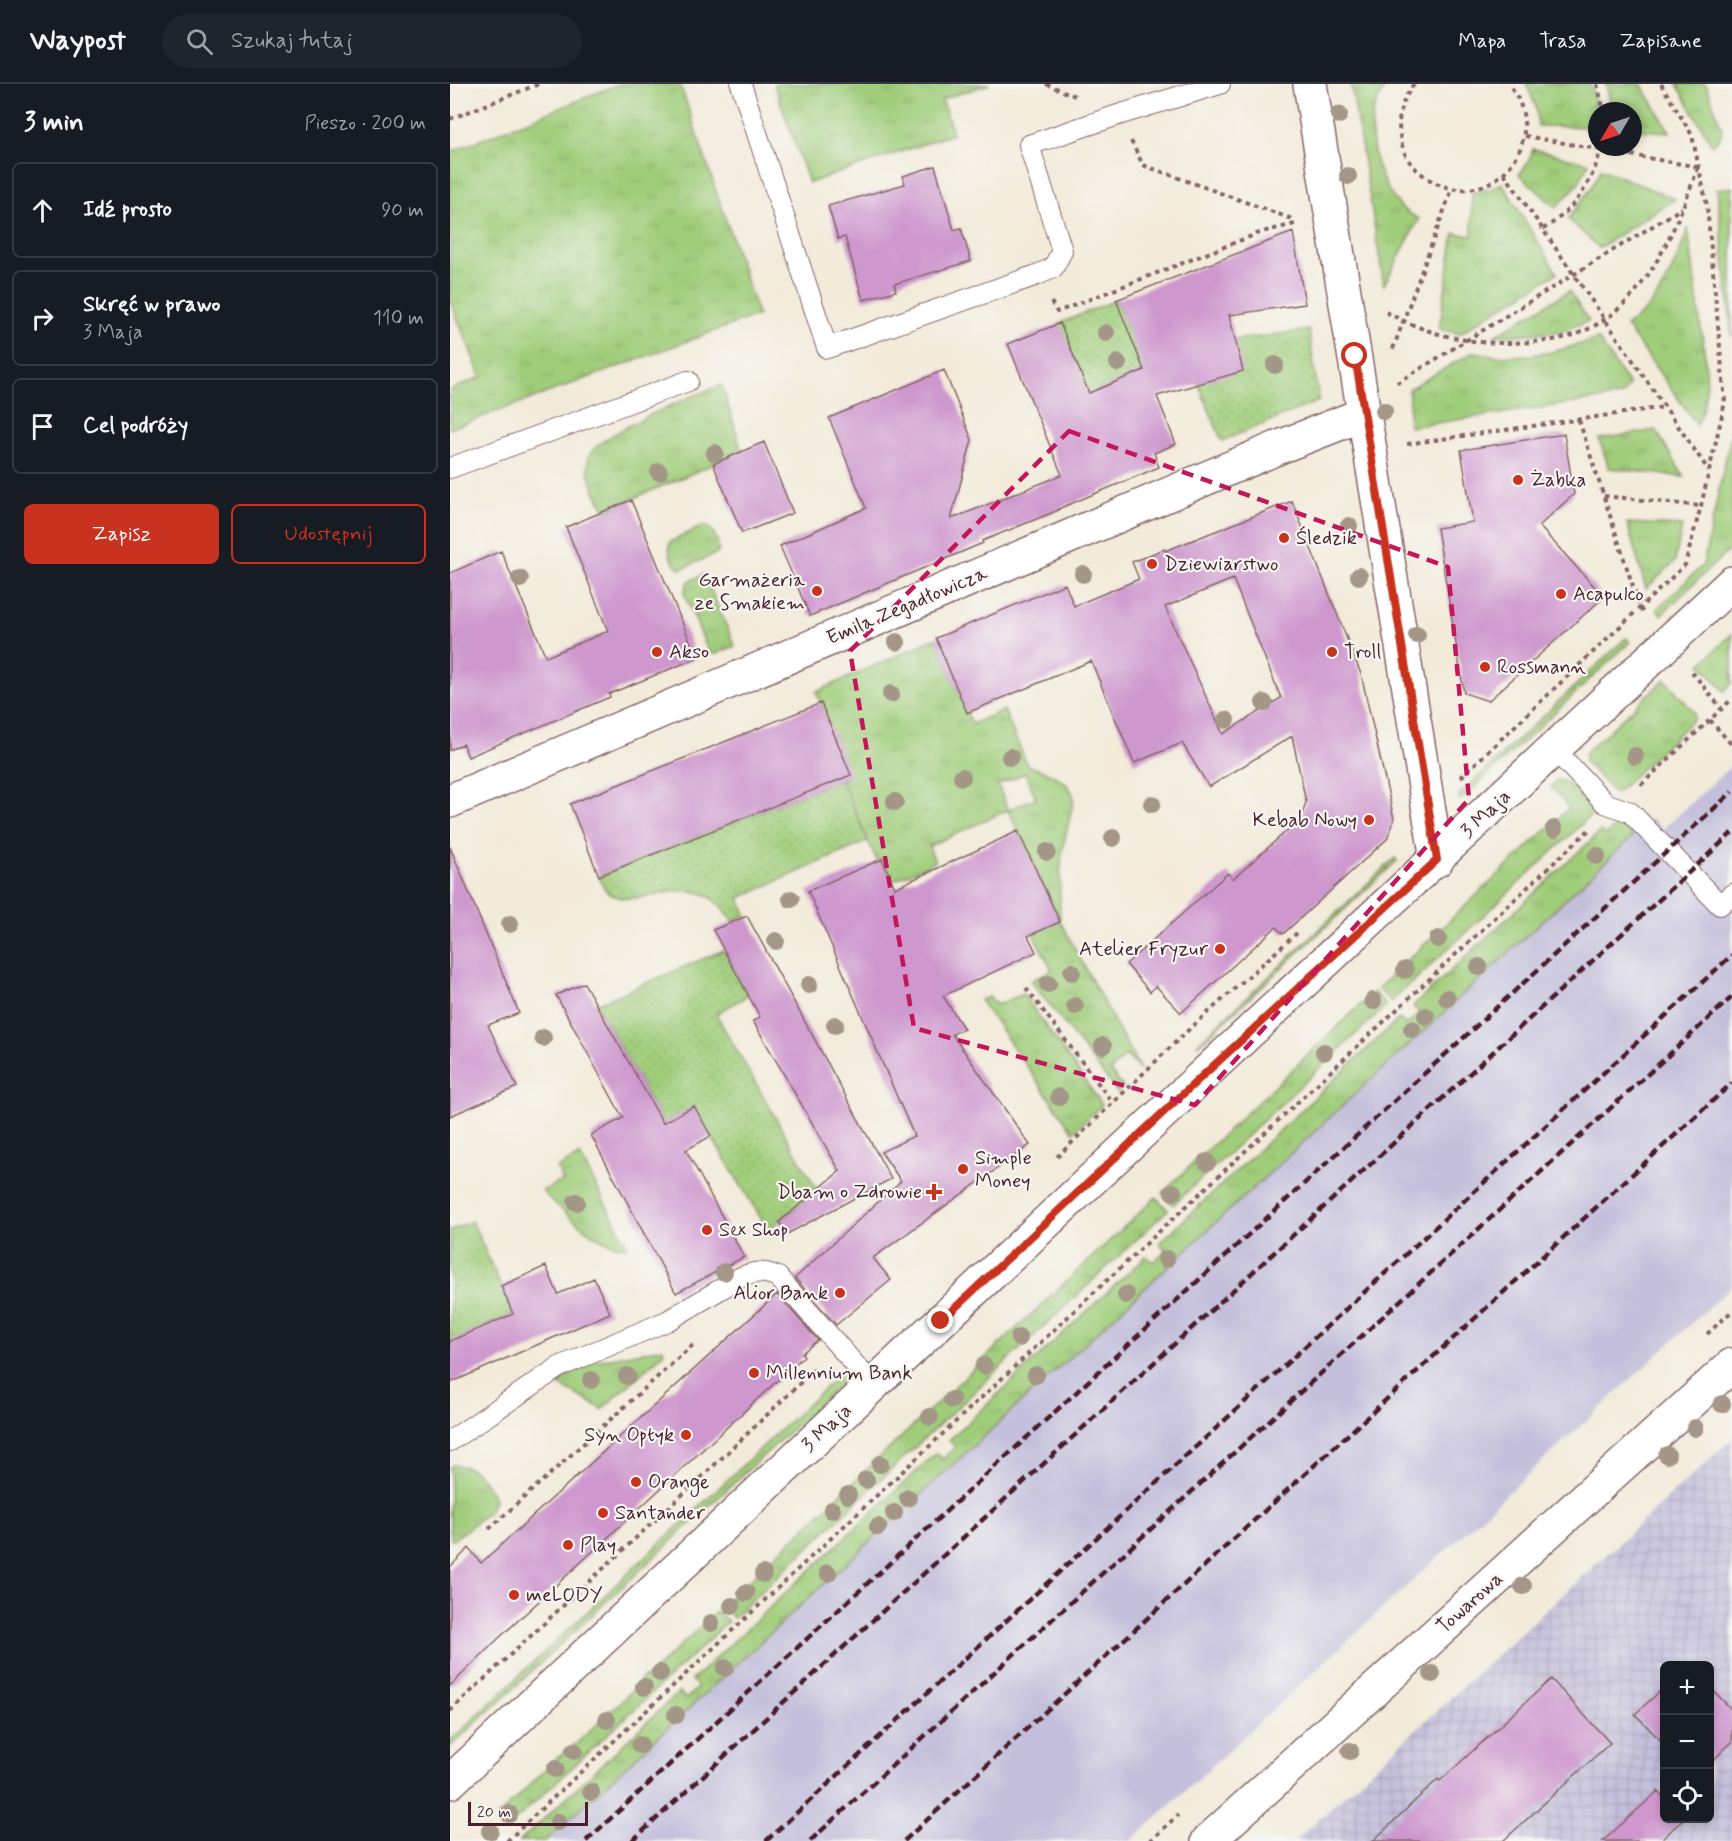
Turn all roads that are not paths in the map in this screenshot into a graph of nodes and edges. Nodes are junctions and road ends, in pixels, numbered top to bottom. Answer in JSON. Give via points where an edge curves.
{"nodes":[{"id":1,"x":741,"y":84,"type":"edge"},
{"id":2,"x":1220,"y":84,"type":"edge"},
{"id":3,"x":1310,"y":84,"type":"edge"},
{"id":4,"x":688,"y":381,"type":"dead end"},
{"id":5,"x":1364,"y":414,"type":"junction"},
{"id":6,"x":450,"y":468,"type":"edge"},
{"id":7,"x":1732,"y":583,"type":"edge"},
{"id":8,"x":1555,"y":750,"type":"junction"},
{"id":9,"x":450,"y":801,"type":"edge"},
{"id":10,"x":1437,"y":860,"type":"junction"},
{"id":11,"x":1732,"y":894,"type":"edge"},
{"id":12,"x":1732,"y":1365,"type":"edge"},
{"id":13,"x":873,"y":1385,"type":"junction"},
{"id":14,"x":450,"y":1441,"type":"edge"},
{"id":15,"x":450,"y":1782,"type":"edge"},
{"id":16,"x":1208,"y":1841,"type":"edge"}],
"edges":[{"from":1,"to":2,"type":"lane","via":[[827,348],[1053,268],[1062,251],[1029,145]]},
{"from":3,"to":5,"type":"street"},
{"from":4,"to":6,"type":"lane"},
{"from":5,"to":9,"type":"street","name":"Emila Zegadłowicza"},
{"from":5,"to":10,"type":"street"},
{"from":7,"to":8,"type":"street","name":"3 Maja"},
{"from":8,"to":10,"type":"street","name":"3 Maja"},
{"from":8,"to":11,"type":"lane","via":[[1605,802],[1630,812],[1720,905]]},
{"from":10,"to":13,"type":"street","name":"3 Maja"},
{"from":12,"to":16,"type":"street","name":"Towarowa"},
{"from":13,"to":14,"type":"lane","via":[[778,1278],[767,1272],[753,1272],[667,1321],[559,1367]]},
{"from":13,"to":15,"type":"street","name":"3 Maja"}]}
